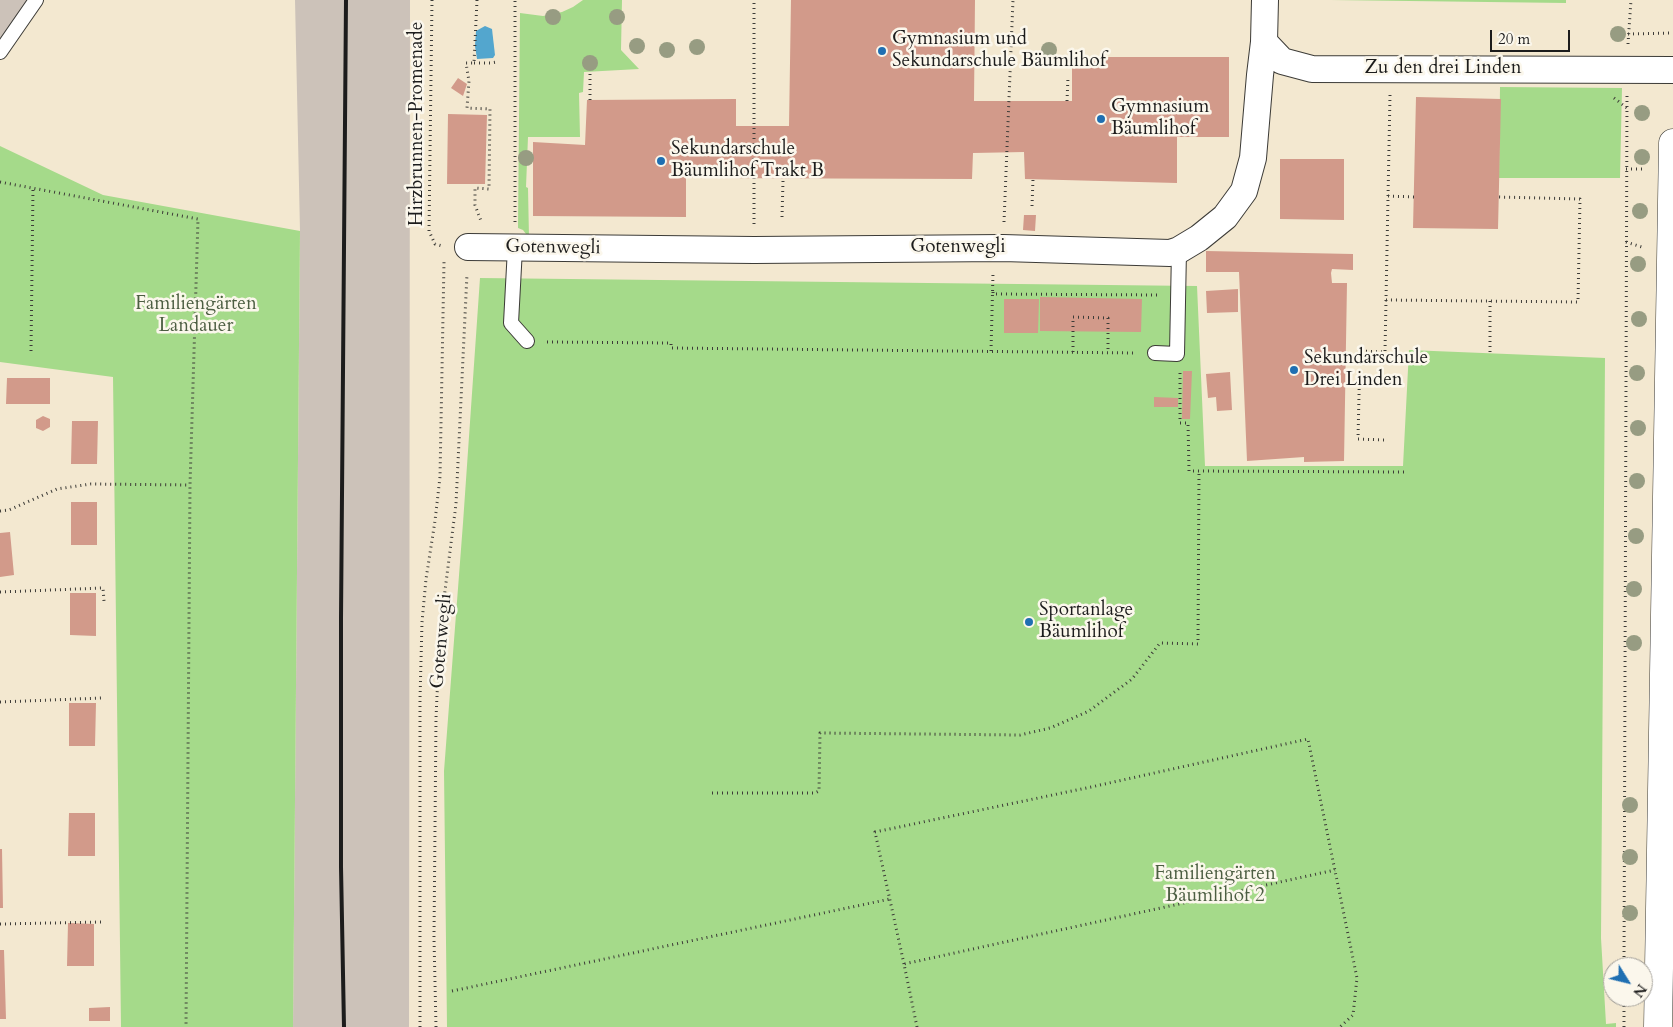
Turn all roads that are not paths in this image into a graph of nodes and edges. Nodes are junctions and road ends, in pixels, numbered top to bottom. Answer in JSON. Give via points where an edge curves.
{"nodes":[{"id":1,"x":36,"y":0,"type":"edge"},
{"id":2,"x":1265,"y":0,"type":"edge"},
{"id":3,"x":1264,"y":42,"type":"junction"},
{"id":4,"x":0,"y":52,"type":"edge"},
{"id":5,"x":1673,"y":70,"type":"edge"},
{"id":6,"x":1673,"y":143,"type":"edge"},
{"id":7,"x":456,"y":246,"type":"road end"},
{"id":8,"x":515,"y":248,"type":"junction"},
{"id":9,"x":1179,"y":250,"type":"junction"},
{"id":10,"x":527,"y":342,"type":"road end"},
{"id":11,"x":1155,"y":353,"type":"road end"},
{"id":12,"x":1658,"y":1027,"type":"edge"}],
"edges":[{"from":1,"to":4,"type":"lane"},
{"from":2,"to":3,"type":"street"},
{"from":3,"to":5,"type":"street","name":"Zu den drei Linden","via":[[1282,61],[1312,69]]},
{"from":3,"to":9,"type":"street","name":"Gotenwegli","via":[[1253,158],[1244,191],[1225,217]]},
{"from":6,"to":12,"type":"main road"},
{"from":7,"to":8,"type":"street","name":"Gotenwegli"},
{"from":8,"to":9,"type":"street","name":"Gotenwegli"},
{"from":8,"to":10,"type":"lane","via":[[511,323]]},
{"from":9,"to":11,"type":"lane","via":[[1177,354]]}]}
